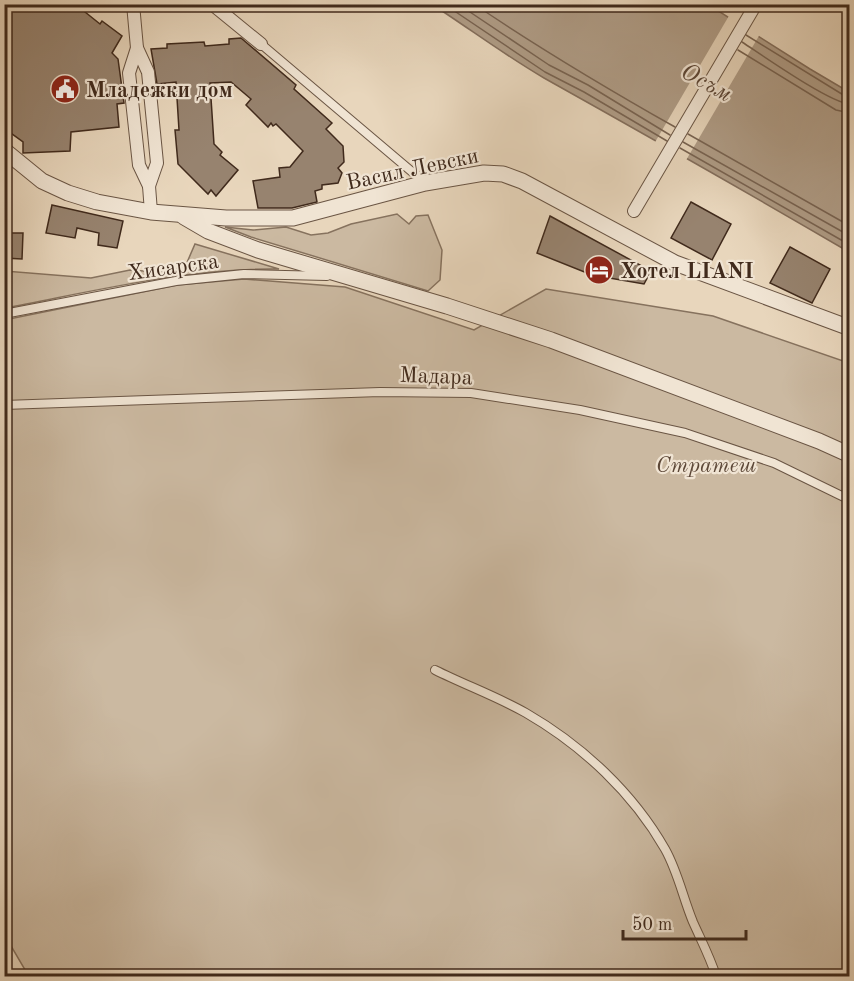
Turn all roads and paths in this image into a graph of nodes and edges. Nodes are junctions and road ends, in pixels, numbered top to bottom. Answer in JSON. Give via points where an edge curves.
{"nodes":[{"id":1,"x":133,"y":4,"type":"edge"},
{"id":2,"x":212,"y":4,"type":"edge"},
{"id":3,"x":756,"y":4,"type":"edge"},
{"id":4,"x":261,"y":44,"type":"joint"},
{"id":5,"x":137,"y":48,"type":"junction"},
{"id":6,"x":4,"y":150,"type":"edge"},
{"id":7,"x":425,"y":183,"type":"junction"},
{"id":8,"x":149,"y":186,"type":"junction"},
{"id":9,"x":634,"y":211,"type":"dead end"},
{"id":10,"x":152,"y":212,"type":"junction"},
{"id":11,"x":181,"y":215,"type":"junction"},
{"id":12,"x":349,"y":276,"type":"junction"},
{"id":13,"x":4,"y":314,"type":"edge"},
{"id":14,"x":849,"y":328,"type":"edge"},
{"id":15,"x":4,"y":405,"type":"edge"},
{"id":16,"x":849,"y":455,"type":"edge"},
{"id":17,"x":849,"y":500,"type":"edge"},
{"id":18,"x":435,"y":670,"type":"dead end"},
{"id":19,"x":716,"y":976,"type":"edge"}],
"edges":[{"from":1,"to":5,"type":"street"},
{"from":2,"to":4,"type":"street"},
{"from":3,"to":9,"type":"street"},
{"from":4,"to":7,"type":"lane"},
{"from":5,"to":8,"type":"street","via":[[148,72],[156,163]]},
{"from":5,"to":8,"type":"street","via":[[129,73],[139,165]]},
{"from":6,"to":10,"type":"street","name":"Васил Левски","via":[[42,181],[68,194]]},
{"from":7,"to":11,"type":"street","name":"Васил Левски","via":[[293,218]]},
{"from":7,"to":14,"type":"street","name":"Васил Левски","via":[[484,173],[503,174],[675,263]]},
{"from":8,"to":10,"type":"street"},
{"from":10,"to":11,"type":"street","name":"Васил Левски"},
{"from":11,"to":12,"type":"street","via":[[208,231],[258,250]]},
{"from":12,"to":13,"type":"lane","name":"Хисарска","via":[[244,274],[176,281]]},
{"from":12,"to":16,"type":"street","via":[[550,340]]},
{"from":15,"to":17,"type":"lane","name":"Мадара","via":[[380,392],[471,393],[580,410],[685,433],[774,463]]},
{"from":18,"to":19,"type":"lane","via":[[526,713],[573,744],[607,774],[645,818],[666,851]]}]}
